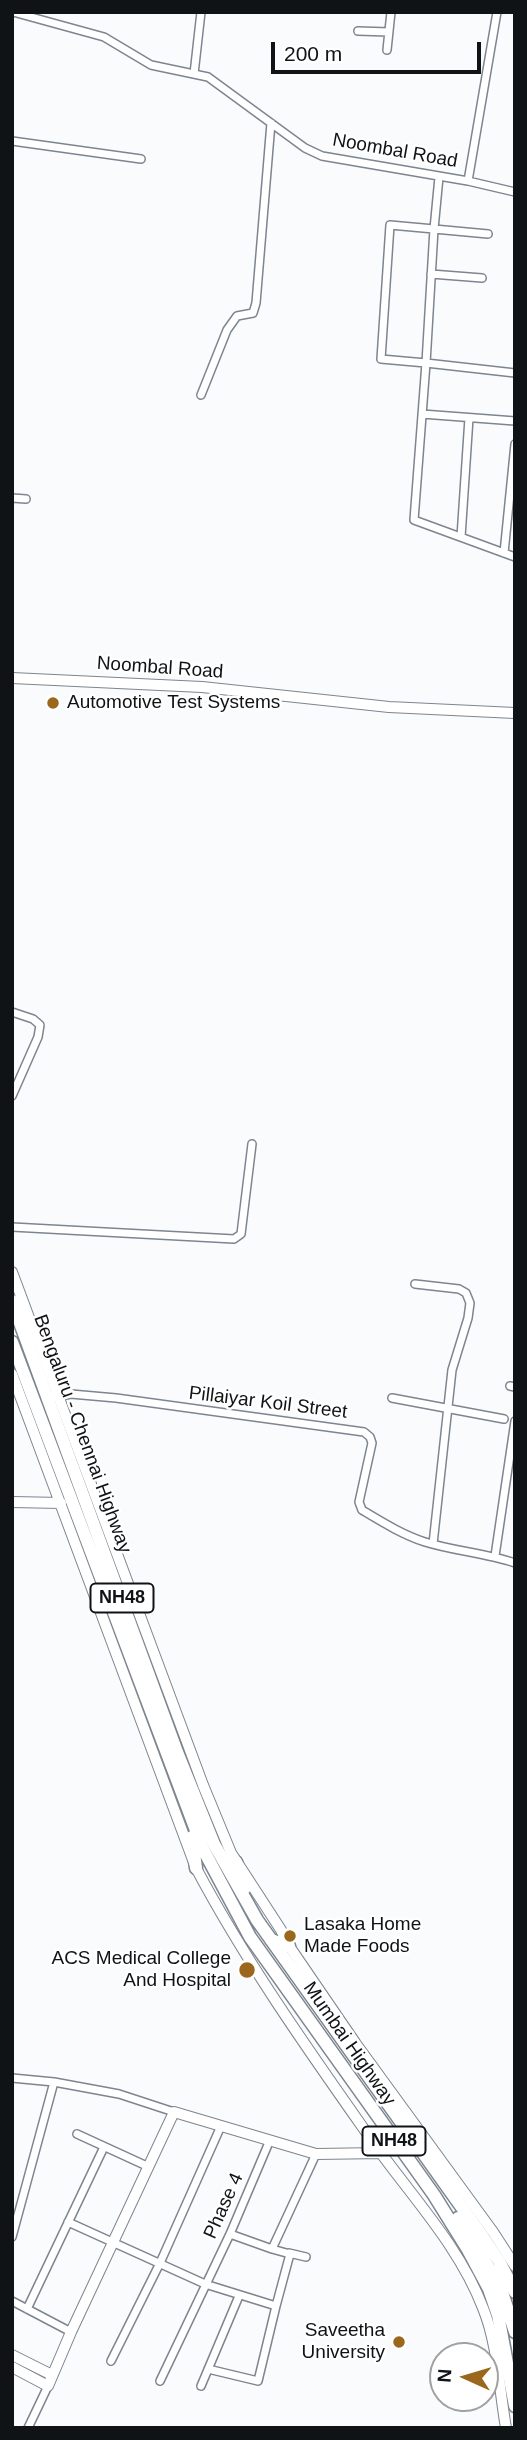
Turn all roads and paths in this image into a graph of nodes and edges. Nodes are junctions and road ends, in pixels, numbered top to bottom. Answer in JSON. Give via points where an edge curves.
{"nodes":[{"id":1,"x":13,"y":12,"type":"edge"},
{"id":2,"x":201,"y":12,"type":"edge"},
{"id":3,"x":391,"y":12,"type":"edge"},
{"id":4,"x":497,"y":12,"type":"edge"},
{"id":5,"x":358,"y":31,"type":"dead end"},
{"id":6,"x":389,"y":33,"type":"junction"},
{"id":7,"x":387,"y":50,"type":"dead end"},
{"id":8,"x":194,"y":74,"type":"junction"},
{"id":9,"x":271,"y":123,"type":"junction"},
{"id":10,"x":12,"y":141,"type":"edge"},
{"id":11,"x":141,"y":159,"type":"dead end"},
{"id":12,"x":439,"y":177,"type":"junction"},
{"id":13,"x":468,"y":181,"type":"junction"},
{"id":14,"x":515,"y":192,"type":"edge"},
{"id":15,"x":434,"y":229,"type":"junction"},
{"id":16,"x":488,"y":234,"type":"dead end"},
{"id":17,"x":432,"y":274,"type":"junction"},
{"id":18,"x":482,"y":278,"type":"dead end"},
{"id":19,"x":426,"y":363,"type":"junction"},
{"id":20,"x":515,"y":373,"type":"edge"},
{"id":21,"x":201,"y":394,"type":"dead end"},
{"id":22,"x":422,"y":414,"type":"junction"},
{"id":23,"x":469,"y":418,"type":"junction"},
{"id":24,"x":515,"y":421,"type":"edge"},
{"id":25,"x":515,"y":444,"type":"edge"},
{"id":26,"x":12,"y":498,"type":"edge"},
{"id":27,"x":26,"y":499,"type":"dead end"},
{"id":28,"x":461,"y":537,"type":"junction"},
{"id":29,"x":504,"y":553,"type":"junction"},
{"id":30,"x":515,"y":557,"type":"edge"},
{"id":31,"x":12,"y":678,"type":"edge"},
{"id":32,"x":515,"y":713,"type":"edge"},
{"id":33,"x":12,"y":1012,"type":"edge"},
{"id":34,"x":12,"y":1096,"type":"edge"},
{"id":35,"x":252,"y":1144,"type":"dead end"},
{"id":36,"x":12,"y":1227,"type":"edge"},
{"id":37,"x":12,"y":1272,"type":"edge"},
{"id":38,"x":415,"y":1284,"type":"dead end"},
{"id":39,"x":12,"y":1301,"type":"edge"},
{"id":40,"x":12,"y":1342,"type":"edge"},
{"id":41,"x":12,"y":1374,"type":"edge"},
{"id":42,"x":54,"y":1397,"type":"junction"},
{"id":43,"x":392,"y":1398,"type":"dead end"},
{"id":44,"x":446,"y":1408,"type":"junction"},
{"id":45,"x":504,"y":1419,"type":"dead end"},
{"id":46,"x":515,"y":1421,"type":"edge"},
{"id":47,"x":12,"y":1502,"type":"edge"},
{"id":48,"x":61,"y":1503,"type":"junction"},
{"id":49,"x":433,"y":1544,"type":"junction"},
{"id":50,"x":495,"y":1556,"type":"junction"},
{"id":51,"x":515,"y":1563,"type":"edge"},
{"id":52,"x":169,"y":1763,"type":"junction"},
{"id":53,"x":236,"y":1861,"type":"junction"},
{"id":54,"x":196,"y":1868,"type":"junction"},
{"id":55,"x":233,"y":1894,"type":"junction"},
{"id":56,"x":257,"y":1920,"type":"junction"},
{"id":57,"x":271,"y":1940,"type":"junction"},
{"id":58,"x":289,"y":1946,"type":"junction"},
{"id":59,"x":12,"y":2078,"type":"edge"},
{"id":60,"x":54,"y":2082,"type":"junction"},
{"id":61,"x":174,"y":2112,"type":"junction"},
{"id":62,"x":221,"y":2126,"type":"junction"},
{"id":63,"x":77,"y":2134,"type":"dead end"},
{"id":64,"x":270,"y":2140,"type":"junction"},
{"id":65,"x":104,"y":2147,"type":"junction"},
{"id":66,"x":382,"y":2153,"type":"junction"},
{"id":67,"x":316,"y":2154,"type":"junction"},
{"id":68,"x":410,"y":2162,"type":"junction"},
{"id":69,"x":149,"y":2167,"type":"junction"},
{"id":70,"x":68,"y":2222,"type":"junction"},
{"id":71,"x":230,"y":2234,"type":"junction"},
{"id":72,"x":12,"y":2237,"type":"edge"},
{"id":73,"x":114,"y":2243,"type":"junction"},
{"id":74,"x":272,"y":2249,"type":"junction"},
{"id":75,"x":289,"y":2253,"type":"junction"},
{"id":76,"x":306,"y":2257,"type":"dead end"},
{"id":77,"x":160,"y":2263,"type":"junction"},
{"id":78,"x":515,"y":2266,"type":"edge"},
{"id":79,"x":205,"y":2284,"type":"junction"},
{"id":80,"x":515,"y":2292,"type":"edge"},
{"id":81,"x":239,"y":2296,"type":"junction"},
{"id":82,"x":12,"y":2301,"type":"edge"},
{"id":83,"x":276,"y":2306,"type":"junction"},
{"id":84,"x":27,"y":2309,"type":"junction"},
{"id":85,"x":71,"y":2332,"type":"junction"},
{"id":86,"x":515,"y":2332,"type":"edge"},
{"id":87,"x":12,"y":2356,"type":"edge"},
{"id":88,"x":111,"y":2361,"type":"dead end"},
{"id":89,"x":12,"y":2367,"type":"edge"},
{"id":90,"x":208,"y":2370,"type":"junction"},
{"id":91,"x":52,"y":2375,"type":"junction"},
{"id":92,"x":160,"y":2381,"type":"dead end"},
{"id":93,"x":48,"y":2386,"type":"junction"},
{"id":94,"x":201,"y":2386,"type":"dead end"},
{"id":95,"x":515,"y":2406,"type":"edge"},
{"id":96,"x":28,"y":2428,"type":"edge"},
{"id":97,"x":506,"y":2428,"type":"edge"}],
"edges":[{"from":1,"to":8,"type":"street","name":"Noombal Road","via":[[104,37],[142,62]]},
{"from":2,"to":8,"type":"street"},
{"from":3,"to":6,"type":"street"},
{"from":4,"to":13,"type":"street"},
{"from":5,"to":6,"type":"street"},
{"from":6,"to":7,"type":"street"},
{"from":8,"to":9,"type":"street","name":"Noombal Road","via":[[215,80]]},
{"from":9,"to":12,"type":"street","name":"Noombal Road","via":[[322,156]]},
{"from":9,"to":21,"type":"street","via":[[256,303],[253,313],[237,316],[227,330]]},
{"from":10,"to":11,"type":"street"},
{"from":12,"to":13,"type":"street","name":"Noombal Road"},
{"from":12,"to":15,"type":"street"},
{"from":13,"to":14,"type":"street","name":"Noombal Road"},
{"from":15,"to":16,"type":"street"},
{"from":15,"to":17,"type":"street"},
{"from":15,"to":19,"type":"street","via":[[390,225],[381,359]]},
{"from":17,"to":18,"type":"street"},
{"from":17,"to":19,"type":"street"},
{"from":19,"to":20,"type":"street"},
{"from":19,"to":22,"type":"street"},
{"from":22,"to":23,"type":"street"},
{"from":22,"to":28,"type":"street","via":[[414,520]]},
{"from":23,"to":24,"type":"street"},
{"from":23,"to":28,"type":"street"},
{"from":25,"to":29,"type":"street"},
{"from":26,"to":27,"type":"street"},
{"from":28,"to":29,"type":"street"},
{"from":29,"to":30,"type":"street"},
{"from":31,"to":32,"type":"street","name":"Noombal Road","via":[[202,687],[389,707]]},
{"from":33,"to":34,"type":"street","via":[[40,1025]]},
{"from":35,"to":36,"type":"street","via":[[241,1234],[234,1239]]},
{"from":37,"to":42,"type":"street"},
{"from":38,"to":44,"type":"street","via":[[459,1289],[470,1303]]},
{"from":39,"to":42,"type":"highway","name":"Bengaluru - Chennai Highway","number":"NH48"},
{"from":40,"to":52,"type":"highway","name":"Bengaluru - Chennai Highway","number":"NH48"},
{"from":41,"to":48,"type":"street"},
{"from":42,"to":49,"type":"street","name":"Pillaiyar Koil Street","via":[[116,1398],[364,1433],[372,1443],[360,1509],[407,1536]]},
{"from":42,"to":53,"type":"street"},
{"from":42,"to":55,"type":"highway","name":"Bengaluru - Chennai Highway","number":"NH48"},
{"from":43,"to":44,"type":"street"},
{"from":44,"to":45,"type":"street"},
{"from":44,"to":49,"type":"street"},
{"from":46,"to":50,"type":"street"},
{"from":47,"to":48,"type":"street"},
{"from":48,"to":54,"type":"street"},
{"from":49,"to":50,"type":"street","name":"Pillaiyar Koil Street"},
{"from":50,"to":51,"type":"street","name":"Pillaiyar Koil Street"},
{"from":52,"to":54,"type":"highway","via":[[195,1846]]},
{"from":52,"to":55,"type":"highway","name":"Bengaluru - Chennai Highway","number":"NH48","via":[[203,1849]]},
{"from":53,"to":56,"type":"highway"},
{"from":53,"to":58,"type":"street"},
{"from":54,"to":66,"type":"street","via":[[233,1934]]},
{"from":55,"to":56,"type":"highway","number":"NH48"},
{"from":55,"to":68,"type":"highway","name":"Mumbai Highway","number":"NH48","via":[[250,1937]]},
{"from":56,"to":57,"type":"highway","number":"NH48"},
{"from":57,"to":58,"type":"highway"},
{"from":57,"to":80,"type":"highway","number":"NH48","via":[[483,2237]]},
{"from":58,"to":78,"type":"street"},
{"from":59,"to":60,"type":"street"},
{"from":60,"to":61,"type":"street","via":[[120,2094]]},
{"from":60,"to":72,"type":"street"},
{"from":61,"to":62,"type":"street"},
{"from":61,"to":69,"type":"street"},
{"from":62,"to":64,"type":"street"},
{"from":62,"to":77,"type":"street"},
{"from":63,"to":65,"type":"street"},
{"from":64,"to":67,"type":"street"},
{"from":64,"to":71,"type":"street","name":"Phase 4"},
{"from":65,"to":69,"type":"street"},
{"from":65,"to":70,"type":"street"},
{"from":66,"to":67,"type":"street"},
{"from":66,"to":97,"type":"street","via":[[475,2289],[490,2331]]},
{"from":67,"to":74,"type":"street"},
{"from":68,"to":86,"type":"highway","via":[[454,2213],[488,2264]]},
{"from":68,"to":95,"type":"highway","name":"Mumbai Highway","number":"NH48","via":[[454,2226],[489,2289],[505,2342]]},
{"from":69,"to":73,"type":"street"},
{"from":70,"to":73,"type":"street"},
{"from":70,"to":84,"type":"street"},
{"from":71,"to":74,"type":"street"},
{"from":71,"to":79,"type":"street","name":"Phase 4"},
{"from":73,"to":77,"type":"street"},
{"from":73,"to":85,"type":"street"},
{"from":74,"to":75,"type":"street"},
{"from":75,"to":76,"type":"street"},
{"from":75,"to":83,"type":"street"},
{"from":77,"to":79,"type":"street"},
{"from":77,"to":88,"type":"street"},
{"from":79,"to":81,"type":"street"},
{"from":79,"to":92,"type":"street","name":"Phase 4"},
{"from":81,"to":83,"type":"street"},
{"from":81,"to":90,"type":"street"},
{"from":82,"to":84,"type":"street"},
{"from":83,"to":90,"type":"street","via":[[258,2381]]},
{"from":84,"to":85,"type":"street"},
{"from":85,"to":91,"type":"street"},
{"from":87,"to":91,"type":"street"},
{"from":89,"to":93,"type":"street"},
{"from":90,"to":94,"type":"street"},
{"from":91,"to":93,"type":"street"},
{"from":93,"to":96,"type":"street"}]}
